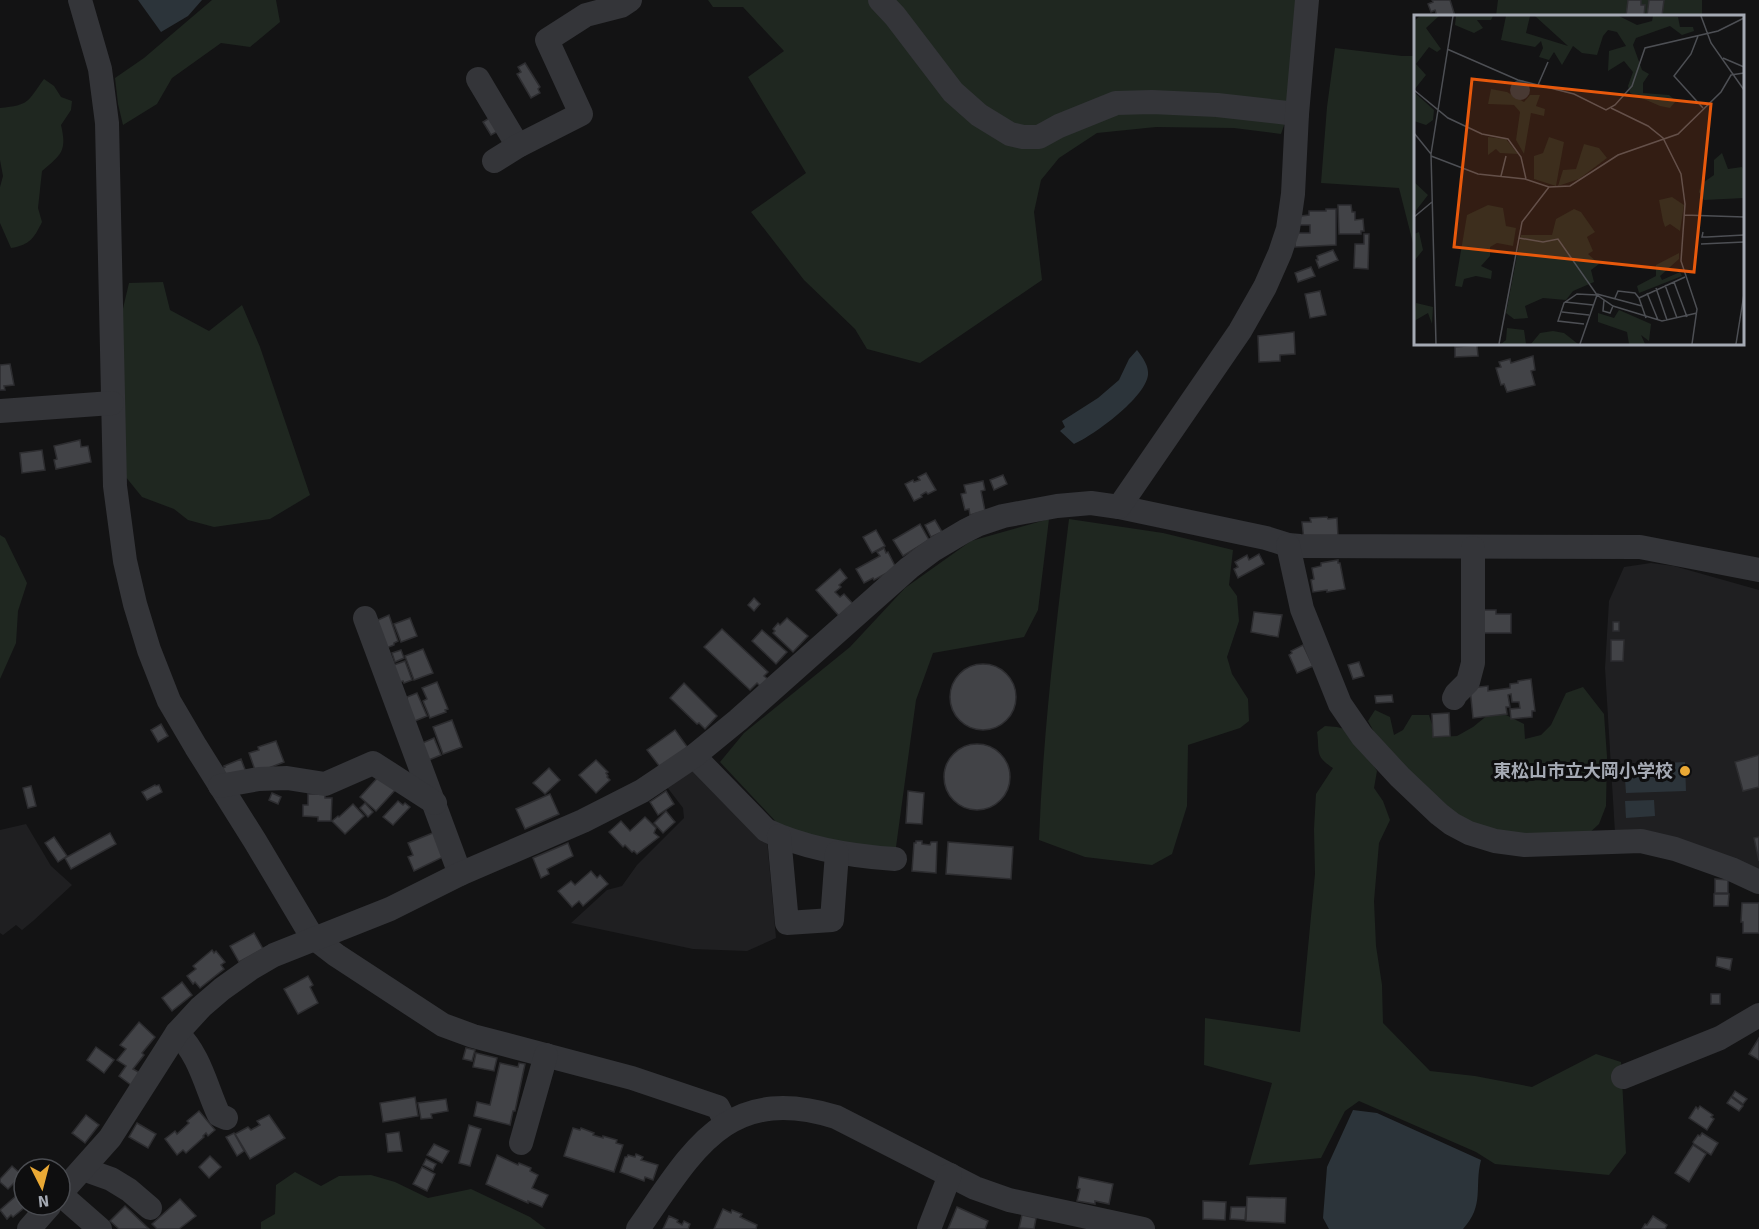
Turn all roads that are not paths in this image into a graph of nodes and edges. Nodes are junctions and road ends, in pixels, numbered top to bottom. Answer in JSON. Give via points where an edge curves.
{"nodes":[{"id":1,"x":80,"y":0,"type":"edge"},
{"id":2,"x":630,"y":0,"type":"edge"},
{"id":3,"x":880,"y":0,"type":"edge"},
{"id":4,"x":1307,"y":0,"type":"edge"},
{"id":5,"x":478,"y":79,"type":"dead end"},
{"id":6,"x":1297,"y":114,"type":"junction"},
{"id":7,"x":518,"y":146,"type":"junction"},
{"id":8,"x":494,"y":161,"type":"dead end"},
{"id":9,"x":112,"y":403,"type":"junction"},
{"id":10,"x":0,"y":411,"type":"edge"},
{"id":11,"x":1119,"y":507,"type":"junction"},
{"id":12,"x":1288,"y":545,"type":"junction"},
{"id":13,"x":1473,"y":548,"type":"junction"},
{"id":14,"x":1759,"y":570,"type":"edge"},
{"id":15,"x":365,"y":618,"type":"dead end"},
{"id":16,"x":1454,"y":698,"type":"dead end"},
{"id":17,"x":694,"y":756,"type":"junction"},
{"id":18,"x":220,"y":786,"type":"junction"},
{"id":19,"x":435,"y":803,"type":"junction"},
{"id":20,"x":779,"y":836,"type":"junction"},
{"id":21,"x":837,"y":854,"type":"junction"},
{"id":22,"x":895,"y":859,"type":"dead end"},
{"id":23,"x":460,"y":874,"type":"junction"},
{"id":24,"x":1759,"y":882,"type":"edge"},
{"id":25,"x":314,"y":938,"type":"junction"},
{"id":26,"x":1759,"y":1015,"type":"edge"},
{"id":27,"x":177,"y":1033,"type":"junction"},
{"id":28,"x":546,"y":1056,"type":"junction"},
{"id":29,"x":1623,"y":1077,"type":"dead end"},
{"id":30,"x":226,"y":1118,"type":"dead end"},
{"id":31,"x":726,"y":1123,"type":"junction"},
{"id":32,"x":521,"y":1143,"type":"dead end"},
{"id":33,"x":83,"y":1170,"type":"junction"},
{"id":34,"x":950,"y":1175,"type":"junction"},
{"id":35,"x":72,"y":1181,"type":"edge"},
{"id":36,"x":72,"y":1204,"type":"edge"},
{"id":37,"x":150,"y":1208,"type":"dead end"},
{"id":38,"x":40,"y":1217,"type":"edge"},
{"id":39,"x":29,"y":1229,"type":"edge"},
{"id":40,"x":100,"y":1229,"type":"edge"},
{"id":41,"x":638,"y":1229,"type":"edge"},
{"id":42,"x":929,"y":1229,"type":"edge"},
{"id":43,"x":1143,"y":1229,"type":"edge"}],
"edges":[{"from":1,"to":9,"type":"street","via":[[100,69],[107,123]]},
{"from":2,"to":7,"type":"street","via":[[586,15],[547,40],[581,114]]},
{"from":3,"to":6,"type":"street","via":[[952,92],[1010,134],[1039,137],[1116,103],[1217,105]]},
{"from":4,"to":6,"type":"street"},
{"from":5,"to":7,"type":"street"},
{"from":6,"to":11,"type":"street","via":[[1288,229],[1266,287]]},
{"from":7,"to":8,"type":"street"},
{"from":9,"to":10,"type":"street"},
{"from":9,"to":18,"type":"street","via":[[115,486],[124,561],[135,604],[170,701]]},
{"from":11,"to":12,"type":"street"},
{"from":11,"to":17,"type":"street","via":[[1091,502],[1057,506],[1003,516],[965,531],[909,568]]},
{"from":12,"to":13,"type":"street"},
{"from":12,"to":24,"type":"street","via":[[1302,609],[1340,704],[1362,736],[1400,777],[1452,824],[1495,841],[1525,845],[1641,841],[1675,849]]},
{"from":13,"to":14,"type":"street","via":[[1640,548]]},
{"from":13,"to":16,"type":"street","via":[[1473,663],[1467,682]]},
{"from":15,"to":19,"type":"street"},
{"from":17,"to":20,"type":"street","via":[[766,830]]},
{"from":17,"to":23,"type":"street","via":[[642,791],[583,821]]},
{"from":18,"to":19,"type":"street","via":[[287,778],[325,784],[373,763]]},
{"from":18,"to":25,"type":"street"},
{"from":19,"to":23,"type":"street"},
{"from":20,"to":21,"type":"street"},
{"from":20,"to":21,"type":"street","via":[[787,923],[832,920]]},
{"from":21,"to":22,"type":"street"},
{"from":23,"to":25,"type":"street","via":[[390,909]]},
{"from":25,"to":27,"type":"street","via":[[250,969],[201,1007]]},
{"from":25,"to":28,"type":"street","via":[[443,1025]]},
{"from":26,"to":29,"type":"street","via":[[1720,1038]]},
{"from":27,"to":30,"type":"street","via":[[187,1042],[219,1115]]},
{"from":27,"to":33,"type":"street","via":[[110,1138]]},
{"from":28,"to":31,"type":"street","via":[[632,1078],[718,1107]]},
{"from":28,"to":32,"type":"street"},
{"from":31,"to":34,"type":"street","via":[[765,1110],[813,1110],[836,1117]]},
{"from":31,"to":41,"type":"street","via":[[697,1147]]},
{"from":33,"to":35,"type":"street"},
{"from":33,"to":37,"type":"street","via":[[111,1179]]},
{"from":34,"to":42,"type":"street"},
{"from":34,"to":43,"type":"street","via":[[1009,1200]]},
{"from":36,"to":40,"type":"street"},
{"from":38,"to":39,"type":"street"}]}
